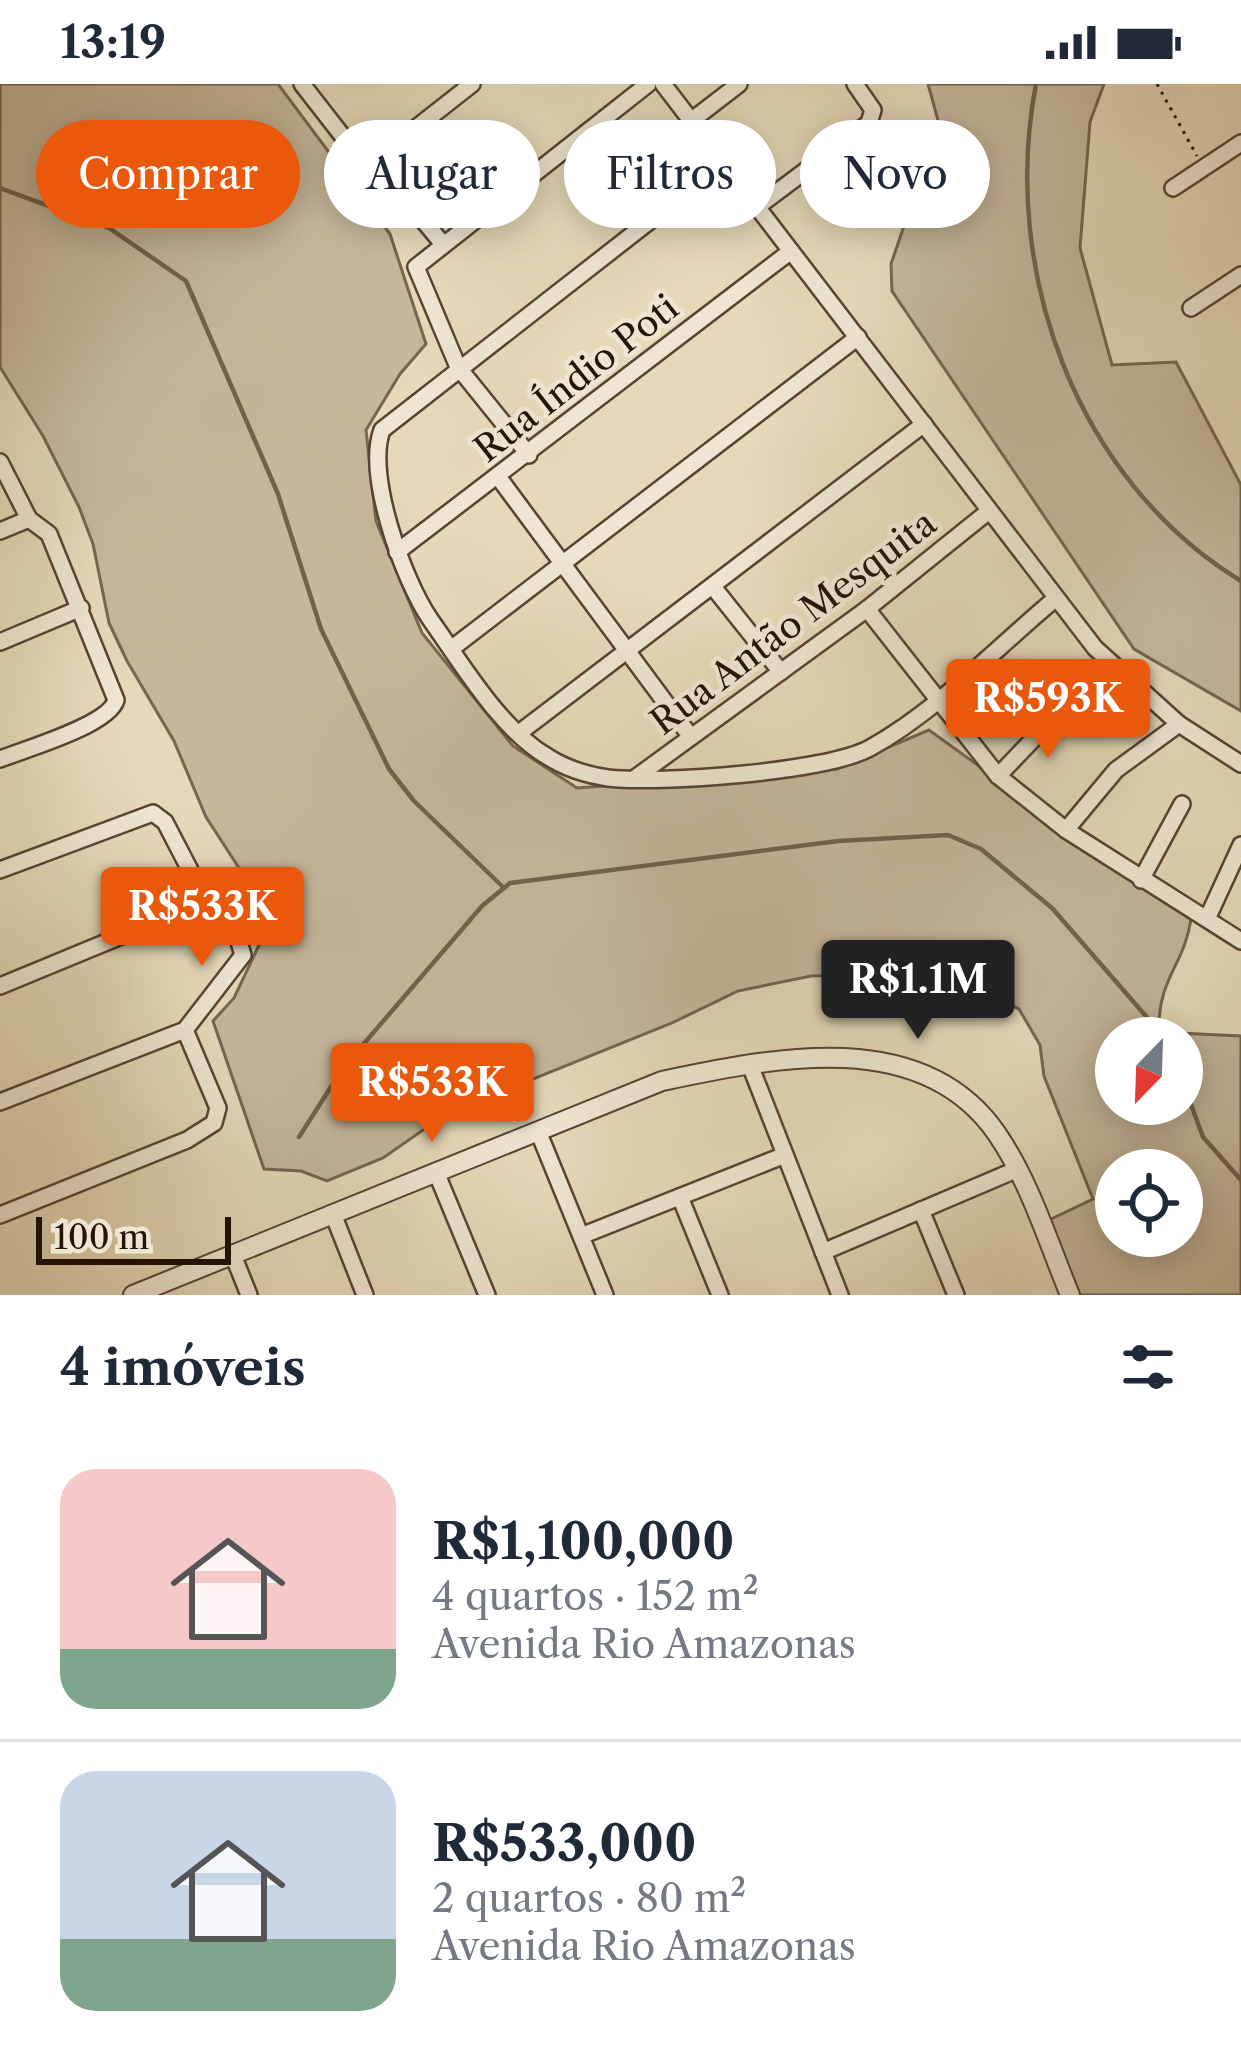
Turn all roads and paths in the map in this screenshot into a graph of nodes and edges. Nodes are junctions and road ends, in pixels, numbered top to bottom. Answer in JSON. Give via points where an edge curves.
{"nodes":[{"id":1,"x":302,"y":84,"type":"edge"},
{"id":2,"x":472,"y":84,"type":"edge"},
{"id":3,"x":648,"y":84,"type":"edge"},
{"id":4,"x":663,"y":84,"type":"edge"},
{"id":5,"x":739,"y":84,"type":"edge"},
{"id":6,"x":855,"y":84,"type":"edge"},
{"id":7,"x":1157,"y":84,"type":"edge"},
{"id":8,"x":333,"y":120,"type":"edge"},
{"id":9,"x":421,"y":120,"type":"edge"},
{"id":10,"x":690,"y":120,"type":"edge"},
{"id":11,"x":692,"y":120,"type":"edge"},
{"id":12,"x":1241,"y":143,"type":"edge"},
{"id":13,"x":1204,"y":167,"type":"junction"},
{"id":14,"x":1173,"y":188,"type":"dead end"},
{"id":15,"x":776,"y":194,"type":"edge"},
{"id":16,"x":428,"y":228,"type":"edge"},
{"id":17,"x":639,"y":228,"type":"edge"},
{"id":18,"x":774,"y":228,"type":"edge"},
{"id":19,"x":442,"y":243,"type":"junction"},
{"id":20,"x":791,"y":251,"type":"junction"},
{"id":21,"x":1241,"y":275,"type":"edge"},
{"id":22,"x":1191,"y":308,"type":"dead end"},
{"id":23,"x":858,"y":338,"type":"junction"},
{"id":24,"x":458,"y":367,"type":"junction"},
{"id":25,"x":924,"y":424,"type":"junction"},
{"id":26,"x":529,"y":455,"type":"junction"},
{"id":27,"x":0,"y":462,"type":"edge"},
{"id":28,"x":499,"y":478,"type":"junction"},
{"id":29,"x":988,"y":511,"type":"junction"},
{"id":30,"x":29,"y":519,"type":"junction"},
{"id":31,"x":0,"y":531,"type":"edge"},
{"id":32,"x":397,"y":551,"type":"junction"},
{"id":33,"x":564,"y":566,"type":"junction"},
{"id":34,"x":714,"y":588,"type":"junction"},
{"id":35,"x":1054,"y":599,"type":"junction"},
{"id":36,"x":81,"y":608,"type":"junction"},
{"id":37,"x":867,"y":609,"type":"junction"},
{"id":38,"x":0,"y":642,"type":"edge"},
{"id":39,"x":451,"y":649,"type":"junction"},
{"id":40,"x":625,"y":653,"type":"junction"},
{"id":41,"x":781,"y":672,"type":"junction"},
{"id":42,"x":934,"y":700,"type":"junction"},
{"id":43,"x":1061,"y":710,"type":"dead end"},
{"id":44,"x":1179,"y":724,"type":"junction"},
{"id":45,"x":519,"y":733,"type":"junction"},
{"id":46,"x":691,"y":737,"type":"junction"},
{"id":47,"x":0,"y":759,"type":"edge"},
{"id":48,"x":1241,"y":764,"type":"edge"},
{"id":49,"x":998,"y":776,"type":"junction"},
{"id":50,"x":632,"y":780,"type":"junction"},
{"id":51,"x":1182,"y":804,"type":"dead end"},
{"id":52,"x":1066,"y":830,"type":"junction"},
{"id":53,"x":1241,"y":845,"type":"edge"},
{"id":54,"x":0,"y":870,"type":"edge"},
{"id":55,"x":1141,"y":880,"type":"junction"},
{"id":56,"x":206,"y":901,"type":"junction"},
{"id":57,"x":1207,"y":920,"type":"junction"},
{"id":58,"x":1241,"y":940,"type":"edge"},
{"id":59,"x":0,"y":986,"type":"edge"},
{"id":60,"x":185,"y":1030,"type":"junction"},
{"id":61,"x":750,"y":1065,"type":"junction"},
{"id":62,"x":0,"y":1102,"type":"edge"},
{"id":63,"x":538,"y":1131,"type":"junction"},
{"id":64,"x":785,"y":1156,"type":"junction"},
{"id":65,"x":1018,"y":1169,"type":"junction"},
{"id":66,"x":436,"y":1172,"type":"junction"},
{"id":67,"x":680,"y":1197,"type":"junction"},
{"id":68,"x":921,"y":1210,"type":"junction"},
{"id":69,"x":334,"y":1214,"type":"junction"},
{"id":70,"x":0,"y":1215,"type":"edge"},
{"id":71,"x":581,"y":1236,"type":"junction"},
{"id":72,"x":823,"y":1252,"type":"junction"},
{"id":73,"x":232,"y":1255,"type":"junction"},
{"id":74,"x":134,"y":1295,"type":"edge"},
{"id":75,"x":249,"y":1295,"type":"edge"},
{"id":76,"x":365,"y":1295,"type":"edge"},
{"id":77,"x":487,"y":1295,"type":"edge"},
{"id":78,"x":605,"y":1295,"type":"edge"},
{"id":79,"x":720,"y":1295,"type":"edge"},
{"id":80,"x":839,"y":1295,"type":"edge"},
{"id":81,"x":956,"y":1295,"type":"edge"},
{"id":82,"x":1070,"y":1295,"type":"edge"}],
"edges":[{"from":1,"to":8,"type":"street"},
{"from":2,"to":9,"type":"street"},
{"from":3,"to":19,"type":"street"},
{"from":4,"to":10,"type":"street"},
{"from":5,"to":11,"type":"street"},
{"from":6,"to":15,"type":"street","via":[[873,116]]},
{"from":7,"to":13,"type":"path"},
{"from":12,"to":13,"type":"street"},
{"from":13,"to":14,"type":"street"},
{"from":16,"to":19,"type":"street"},
{"from":17,"to":24,"type":"street"},
{"from":18,"to":20,"type":"street"},
{"from":19,"to":24,"type":"street","via":[[419,260],[418,281]]},
{"from":20,"to":23,"type":"street"},
{"from":20,"to":26,"type":"street","name":"Rua Índio Poti"},
{"from":21,"to":22,"type":"street"},
{"from":23,"to":25,"type":"street"},
{"from":23,"to":33,"type":"street"},
{"from":24,"to":26,"type":"street"},
{"from":24,"to":32,"type":"street","via":[[382,430],[377,451]]},
{"from":25,"to":29,"type":"street"},
{"from":25,"to":34,"type":"street"},
{"from":26,"to":28,"type":"street","name":"Rua Índio Poti"},
{"from":27,"to":30,"type":"street"},
{"from":28,"to":32,"type":"street","name":"Rua Índio Poti"},
{"from":28,"to":33,"type":"street"},
{"from":29,"to":35,"type":"street"},
{"from":29,"to":37,"type":"street","name":"Rua Antão Mesquita"},
{"from":30,"to":31,"type":"street"},
{"from":30,"to":36,"type":"street","via":[[48,531]]},
{"from":32,"to":39,"type":"street","via":[[413,595]]},
{"from":33,"to":39,"type":"street"},
{"from":33,"to":40,"type":"street"},
{"from":34,"to":40,"type":"street"},
{"from":34,"to":41,"type":"street"},
{"from":35,"to":42,"type":"street"},
{"from":35,"to":44,"type":"street","via":[[1119,675]]},
{"from":36,"to":38,"type":"street"},
{"from":36,"to":47,"type":"street","via":[[116,704],[109,714]]},
{"from":37,"to":41,"type":"street","name":"Rua Antão Mesquita"},
{"from":37,"to":42,"type":"street"},
{"from":39,"to":45,"type":"street"},
{"from":40,"to":45,"type":"street"},
{"from":40,"to":46,"type":"street"},
{"from":41,"to":46,"type":"street","name":"Rua Antão Mesquita"},
{"from":42,"to":49,"type":"street"},
{"from":42,"to":50,"type":"street","via":[[873,746],[831,760]]},
{"from":43,"to":49,"type":"street"},
{"from":44,"to":48,"type":"street"},
{"from":44,"to":52,"type":"street","via":[[1116,770]]},
{"from":45,"to":50,"type":"street","via":[[568,767]]},
{"from":46,"to":50,"type":"street","name":"Rua Antão Mesquita"},
{"from":49,"to":52,"type":"street"},
{"from":51,"to":55,"type":"street"},
{"from":52,"to":55,"type":"street"},
{"from":53,"to":57,"type":"street"},
{"from":54,"to":56,"type":"street","via":[[152,813],[165,822]]},
{"from":55,"to":57,"type":"street"},
{"from":56,"to":59,"type":"street"},
{"from":56,"to":60,"type":"street","via":[[231,916],[243,955]]},
{"from":57,"to":58,"type":"street"},
{"from":60,"to":62,"type":"street"},
{"from":60,"to":70,"type":"street","via":[[217,1118],[200,1134]]},
{"from":61,"to":63,"type":"street","via":[[662,1082]]},
{"from":61,"to":64,"type":"street"},
{"from":61,"to":65,"type":"street","via":[[860,1058],[929,1075],[982,1114]]},
{"from":63,"to":66,"type":"street"},
{"from":63,"to":71,"type":"street"},
{"from":64,"to":67,"type":"street"},
{"from":64,"to":72,"type":"street"},
{"from":65,"to":68,"type":"street"},
{"from":65,"to":82,"type":"street"},
{"from":66,"to":69,"type":"street"},
{"from":66,"to":77,"type":"street"},
{"from":67,"to":71,"type":"street"},
{"from":67,"to":79,"type":"street"},
{"from":68,"to":72,"type":"street"},
{"from":68,"to":81,"type":"street"},
{"from":69,"to":73,"type":"street"},
{"from":69,"to":76,"type":"street"},
{"from":71,"to":78,"type":"street"},
{"from":72,"to":80,"type":"street"},
{"from":73,"to":74,"type":"street"},
{"from":73,"to":75,"type":"street"}]}
